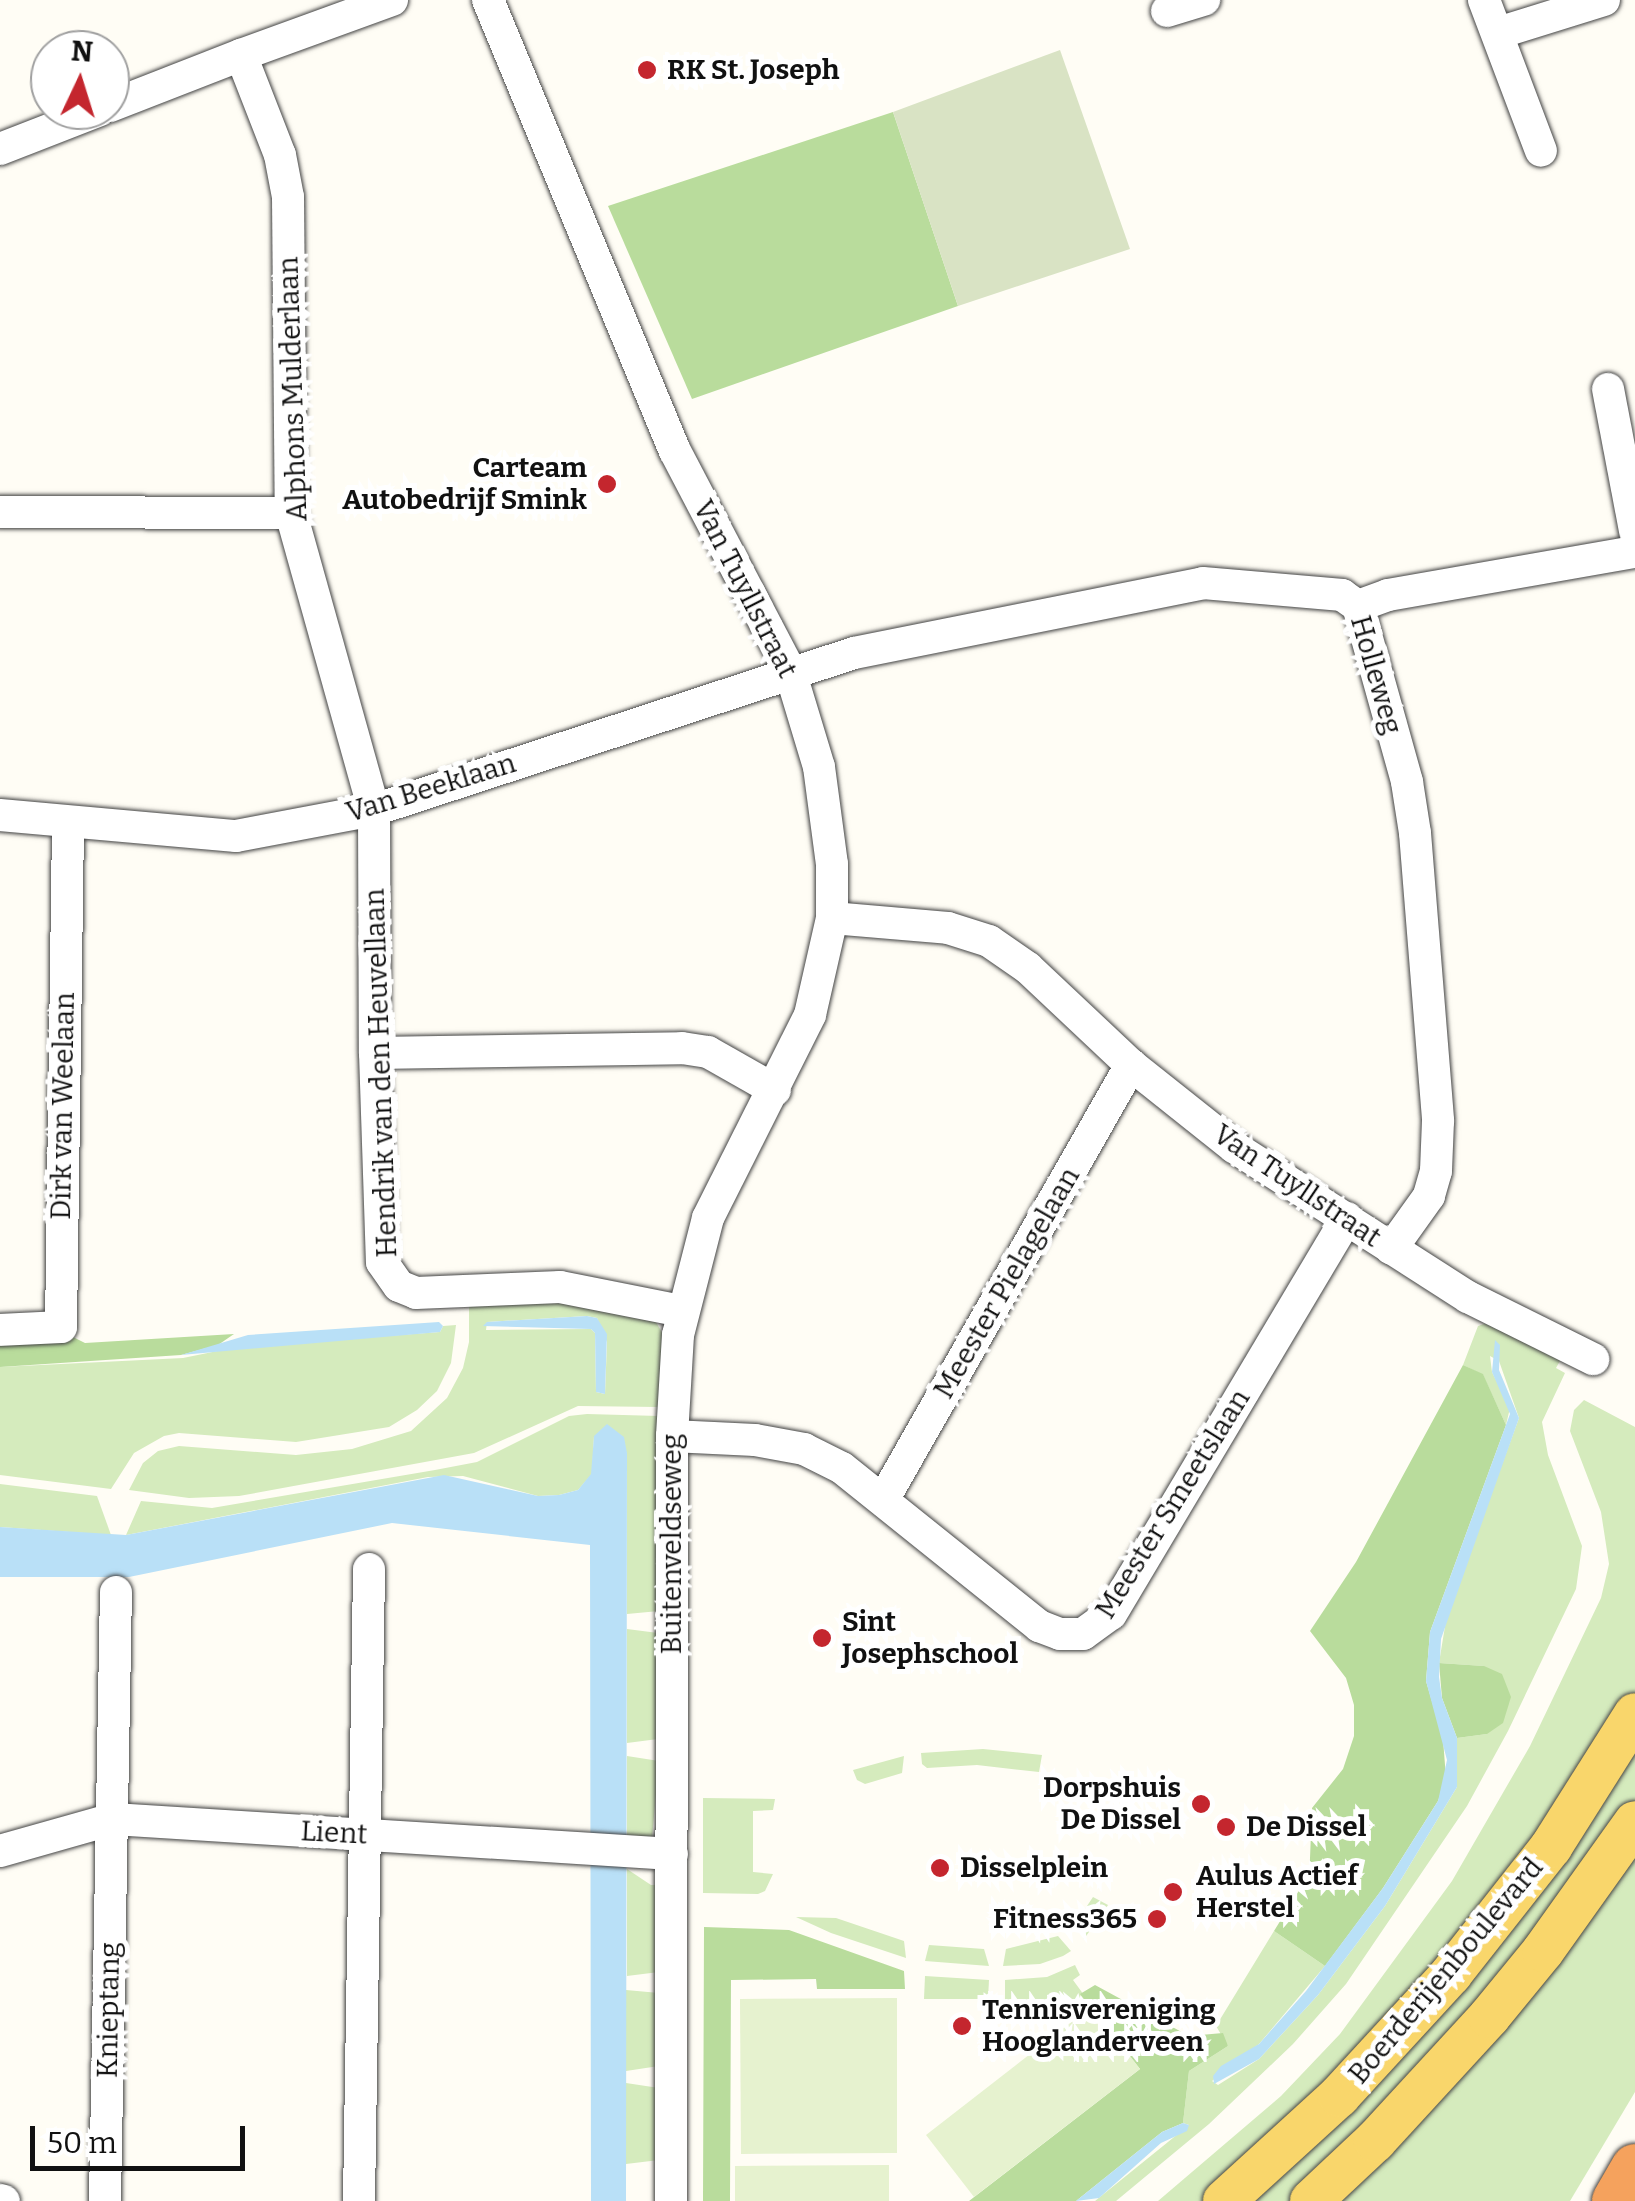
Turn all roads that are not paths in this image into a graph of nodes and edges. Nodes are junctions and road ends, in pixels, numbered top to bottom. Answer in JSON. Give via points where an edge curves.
{"nodes":[{"id":1,"x":392,"y":0,"type":"edge"},
{"id":2,"x":488,"y":0,"type":"edge"},
{"id":3,"x":1204,"y":0,"type":"edge"},
{"id":4,"x":1484,"y":0,"type":"edge"},
{"id":5,"x":1604,"y":0,"type":"edge"},
{"id":6,"x":1167,"y":11,"type":"dead end"},
{"id":7,"x":1498,"y":33,"type":"junction"},
{"id":8,"x":241,"y":55,"type":"junction"},
{"id":9,"x":130,"y":98,"type":"edge"},
{"id":10,"x":43,"y":130,"type":"edge"},
{"id":11,"x":1,"y":145,"type":"edge"},
{"id":12,"x":1540,"y":152,"type":"dead end"},
{"id":13,"x":1608,"y":389,"type":"dead end"},
{"id":14,"x":0,"y":512,"type":"edge"},
{"id":15,"x":291,"y":512,"type":"junction"},
{"id":16,"x":1635,"y":531,"type":"edge"},
{"id":17,"x":1635,"y":552,"type":"edge"},
{"id":18,"x":1358,"y":606,"type":"junction"},
{"id":19,"x":790,"y":670,"type":"junction"},
{"id":20,"x":374,"y":810,"type":"junction"},
{"id":21,"x":0,"y":815,"type":"edge"},
{"id":22,"x":68,"y":824,"type":"junction"},
{"id":23,"x":832,"y":918,"type":"junction"},
{"id":24,"x":375,"y":1053,"type":"junction"},
{"id":25,"x":1131,"y":1064,"type":"junction"},
{"id":26,"x":775,"y":1090,"type":"junction"},
{"id":27,"x":1347,"y":1218,"type":"junction"},
{"id":28,"x":1391,"y":1249,"type":"junction"},
{"id":29,"x":681,"y":1311,"type":"junction"},
{"id":30,"x":0,"y":1330,"type":"edge"},
{"id":31,"x":1592,"y":1359,"type":"dead end"},
{"id":32,"x":672,"y":1436,"type":"junction"},
{"id":33,"x":883,"y":1500,"type":"junction"},
{"id":34,"x":370,"y":1569,"type":"dead end"},
{"id":35,"x":116,"y":1592,"type":"dead end"},
{"id":36,"x":1635,"y":1714,"type":"edge"},
{"id":37,"x":112,"y":1819,"type":"junction"},
{"id":38,"x":1635,"y":1822,"type":"edge"},
{"id":39,"x":366,"y":1834,"type":"junction"},
{"id":40,"x":0,"y":1851,"type":"edge"},
{"id":41,"x":672,"y":1854,"type":"junction"},
{"id":42,"x":1635,"y":2168,"type":"edge"},
{"id":43,"x":105,"y":2201,"type":"edge"},
{"id":44,"x":359,"y":2201,"type":"edge"},
{"id":45,"x":671,"y":2201,"type":"edge"},
{"id":46,"x":1224,"y":2201,"type":"edge"},
{"id":47,"x":1312,"y":2201,"type":"edge"},
{"id":48,"x":1616,"y":2201,"type":"edge"}],
"edges":[{"from":1,"to":8,"type":"street"},
{"from":2,"to":19,"type":"street","name":"Van Tuyllstraat","via":[[676,451]]},
{"from":3,"to":6,"type":"street"},
{"from":4,"to":7,"type":"street"},
{"from":5,"to":7,"type":"street"},
{"from":7,"to":12,"type":"street"},
{"from":8,"to":9,"type":"street"},
{"from":8,"to":15,"type":"street","name":"Alphons Mulderlaan","via":[[280,155],[288,197]]},
{"from":10,"to":11,"type":"street"},
{"from":13,"to":16,"type":"street"},
{"from":14,"to":15,"type":"street"},
{"from":15,"to":20,"type":"street","name":"Alphons Mulderlaan"},
{"from":17,"to":18,"type":"street","via":[[1388,594]]},
{"from":18,"to":19,"type":"street","name":"Holleweg","via":[[1324,590],[1203,584]]},
{"from":18,"to":28,"type":"street","name":"Holleweg","via":[[1415,832],[1438,1121],[1430,1196]]},
{"from":19,"to":20,"type":"street","name":"Van Beeklaan"},
{"from":19,"to":23,"type":"street","name":"Van Tuyllstraat","via":[[828,814]]},
{"from":20,"to":22,"type":"street","name":"Van Beeklaan","via":[[236,836]]},
{"from":20,"to":24,"type":"street","name":"Hendrik van den Heuvellaan"},
{"from":21,"to":22,"type":"street","name":"Van Beeklaan"},
{"from":22,"to":30,"type":"street","name":"Dirk van Weelaan","via":[[62,1327]]},
{"from":23,"to":25,"type":"street","name":"Van Tuyllstraat","via":[[948,928],[989,941],[1028,968]]},
{"from":23,"to":26,"type":"street","name":"Buitenveldseweg","via":[[810,1016]]},
{"from":24,"to":26,"type":"street","via":[[682,1048],[708,1052]]},
{"from":24,"to":29,"type":"street","name":"Hendrik van den Heuvellaan","via":[[382,1262],[399,1286],[416,1293],[560,1286]]},
{"from":25,"to":27,"type":"street","name":"Van Tuyllstraat","via":[[1234,1147]]},
{"from":25,"to":33,"type":"street","name":"Meester Pielagelaan"},
{"from":26,"to":29,"type":"street","name":"Buitenveldseweg","via":[[708,1218]]},
{"from":27,"to":28,"type":"street","name":"Van Tuyllstraat"},
{"from":27,"to":33,"type":"street","name":"Meester Smeetslaan","via":[[1111,1614],[1095,1629],[1072,1636],[1039,1626]]},
{"from":28,"to":31,"type":"street","name":"Van Tuyllstraat","via":[[1526,1329]]},
{"from":29,"to":32,"type":"street","name":"Buitenveldseweg"},
{"from":32,"to":33,"type":"street","name":"Meester Smeetslaan","via":[[804,1449]]},
{"from":32,"to":41,"type":"street","name":"Buitenveldseweg"},
{"from":34,"to":39,"type":"street"},
{"from":35,"to":37,"type":"street","name":"Knieptang"},
{"from":36,"to":46,"type":"main road","name":"Boerderijenboulevard","via":[[1550,1847],[1451,1974],[1339,2096]]},
{"from":37,"to":39,"type":"street","name":"Lient"},
{"from":37,"to":40,"type":"street","name":"Lient"},
{"from":37,"to":43,"type":"street","name":"Knieptang"},
{"from":38,"to":47,"type":"main road","name":"Boerderijenboulevard","via":[[1489,2016]]},
{"from":39,"to":41,"type":"street","name":"Lient"},
{"from":39,"to":44,"type":"street"},
{"from":41,"to":45,"type":"street","name":"Buitenveldseweg"},
{"from":42,"to":48,"type":"highway"}]}
